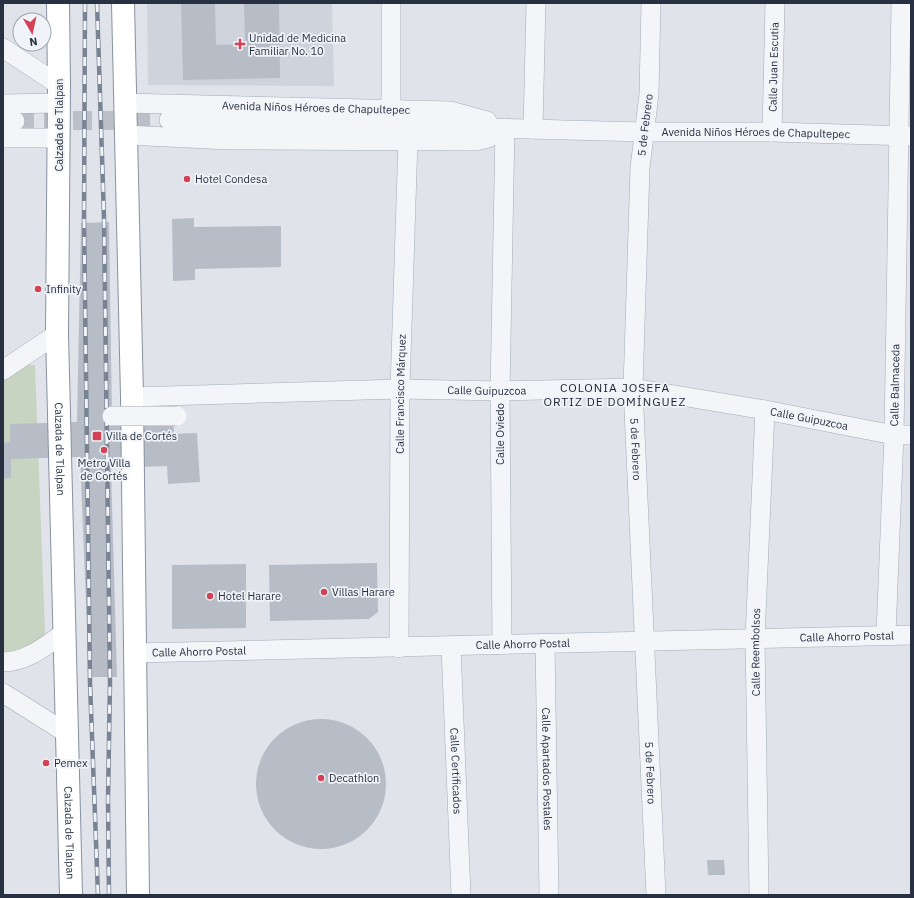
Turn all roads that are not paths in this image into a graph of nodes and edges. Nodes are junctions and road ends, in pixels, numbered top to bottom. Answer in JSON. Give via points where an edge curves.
{"nodes":[{"id":1,"x":58,"y":3,"type":"edge"},
{"id":2,"x":123,"y":3,"type":"edge"},
{"id":3,"x":392,"y":3,"type":"edge"},
{"id":4,"x":536,"y":3,"type":"edge"},
{"id":5,"x":651,"y":3,"type":"edge"},
{"id":6,"x":775,"y":3,"type":"edge"},
{"id":7,"x":901,"y":3,"type":"edge"},
{"id":8,"x":3,"y":48,"type":"edge"},
{"id":9,"x":59,"y":94,"type":"junction"},
{"id":10,"x":125,"y":103,"type":"junction"},
{"id":11,"x":3,"y":104,"type":"edge"},
{"id":12,"x":392,"y":110,"type":"junction"},
{"id":13,"x":169,"y":120,"type":"tunnel mouth"},
{"id":14,"x":505,"y":128,"type":"junction"},
{"id":15,"x":534,"y":128,"type":"junction"},
{"id":16,"x":644,"y":132,"type":"junction"},
{"id":17,"x":772,"y":132,"type":"junction"},
{"id":18,"x":126,"y":135,"type":"junction"},
{"id":19,"x":905,"y":135,"type":"edge"},
{"id":20,"x":3,"y":138,"type":"edge"},
{"id":21,"x":59,"y":138,"type":"junction"},
{"id":22,"x":408,"y":140,"type":"junction"},
{"id":23,"x":57,"y":334,"type":"junction"},
{"id":24,"x":3,"y":370,"type":"edge"},
{"id":25,"x":633,"y":388,"type":"junction"},
{"id":26,"x":400,"y":389,"type":"junction"},
{"id":27,"x":500,"y":391,"type":"junction"},
{"id":28,"x":132,"y":397,"type":"junction"},
{"id":29,"x":765,"y":410,"type":"junction"},
{"id":30,"x":112,"y":416,"type":"dead end"},
{"id":31,"x":176,"y":416,"type":"dead end"},
{"id":32,"x":902,"y":435,"type":"edge"},
{"id":33,"x":64,"y":633,"type":"junction"},
{"id":34,"x":886,"y":634,"type":"junction"},
{"id":35,"x":911,"y":634,"type":"edge"},
{"id":36,"x":755,"y":638,"type":"junction"},
{"id":37,"x":643,"y":640,"type":"junction"},
{"id":38,"x":545,"y":644,"type":"junction"},
{"id":39,"x":502,"y":645,"type":"junction"},
{"id":40,"x":451,"y":646,"type":"junction"},
{"id":41,"x":399,"y":648,"type":"junction"},
{"id":42,"x":134,"y":653,"type":"junction"},
{"id":43,"x":3,"y":662,"type":"edge"},
{"id":44,"x":3,"y":693,"type":"edge"},
{"id":45,"x":68,"y":734,"type":"junction"},
{"id":46,"x":71,"y":895,"type":"edge"},
{"id":47,"x":138,"y":895,"type":"edge"},
{"id":48,"x":461,"y":895,"type":"edge"},
{"id":49,"x":549,"y":895,"type":"edge"},
{"id":50,"x":656,"y":895,"type":"edge"},
{"id":51,"x":759,"y":895,"type":"edge"}],
"edges":[{"from":1,"to":9,"type":"highway","name":"Calzada de Tlalpan"},
{"from":2,"to":10,"type":"highway"},
{"from":3,"to":12,"type":"street"},
{"from":4,"to":15,"type":"street"},
{"from":5,"to":16,"type":"street","name":"5 de Febrero","via":[[649,94]]},
{"from":6,"to":17,"type":"street","name":"Calle Juan Escutia"},
{"from":7,"to":19,"type":"street","name":"Calle Balmaceda"},
{"from":8,"to":9,"type":"street"},
{"from":9,"to":11,"type":"street"},
{"from":9,"to":21,"type":"highway","name":"Calzada de Tlalpan"},
{"from":10,"to":12,"type":"street","name":"Avenida Niños Héroes de Chapultepec"},
{"from":10,"to":18,"type":"highway"},
{"from":12,"to":14,"type":"street","name":"Avenida Niños Héroes de Chapultepec","via":[[450,111],[478,117]]},
{"from":13,"to":14,"type":"street","name":"Avenida Niños Héroes de Chapultepec"},
{"from":14,"to":15,"type":"street","name":"Avenida Niños Héroes de Chapultepec"},
{"from":14,"to":22,"type":"street","via":[[488,138],[476,141]]},
{"from":14,"to":27,"type":"street","name":"Calle Oviedo"},
{"from":15,"to":16,"type":"street","name":"Avenida Niños Héroes de Chapultepec"},
{"from":16,"to":17,"type":"street","name":"Avenida Niños Héroes de Chapultepec"},
{"from":16,"to":25,"type":"street","name":"5 de Febrero","via":[[640,168]]},
{"from":17,"to":19,"type":"street","name":"Avenida Niños Héroes de Chapultepec"},
{"from":18,"to":22,"type":"street","via":[[229,140]]},
{"from":18,"to":28,"type":"highway"},
{"from":19,"to":32,"type":"street","name":"Calle Balmaceda"},
{"from":20,"to":21,"type":"street"},
{"from":21,"to":23,"type":"highway","name":"Calzada de Tlalpan"},
{"from":22,"to":26,"type":"street","name":"Calle Francisco Márquez"},
{"from":23,"to":24,"type":"street"},
{"from":23,"to":33,"type":"highway","name":"Calzada de Tlalpan"},
{"from":25,"to":27,"type":"street","name":"Calle Guipuzcoa"},
{"from":25,"to":29,"type":"street","name":"Calle Guipuzcoa"},
{"from":25,"to":37,"type":"street","name":"5 de Febrero"},
{"from":26,"to":27,"type":"street","name":"Calle Guipuzcoa"},
{"from":26,"to":28,"type":"street","name":"Calle Guipuzcoa"},
{"from":26,"to":41,"type":"street","name":"Calle Francisco Márquez"},
{"from":27,"to":39,"type":"street","name":"Calle Oviedo"},
{"from":28,"to":42,"type":"highway"},
{"from":29,"to":32,"type":"street","name":"Calle Guipuzcoa"},
{"from":29,"to":36,"type":"street","name":"Calle Reembolsos"},
{"from":30,"to":31,"type":"street","bridge":true},
{"from":32,"to":34,"type":"street","name":"Calle Balmaceda"},
{"from":33,"to":43,"type":"street","via":[[27,658]]},
{"from":33,"to":45,"type":"highway","name":"Calzada de Tlalpan"},
{"from":34,"to":35,"type":"street","name":"Calle Ahorro Postal"},
{"from":34,"to":36,"type":"street","name":"Calle Ahorro Postal"},
{"from":36,"to":37,"type":"street","name":"Calle Ahorro Postal"},
{"from":36,"to":51,"type":"street","name":"Calle Reembolsos"},
{"from":37,"to":38,"type":"street","name":"Calle Ahorro Postal"},
{"from":37,"to":50,"type":"street","name":"5 de Febrero"},
{"from":38,"to":39,"type":"street","name":"Calle Ahorro Postal"},
{"from":38,"to":49,"type":"street","name":"Calle Apartados Postales"},
{"from":39,"to":40,"type":"street","name":"Calle Ahorro Postal"},
{"from":40,"to":41,"type":"street","name":"Calle Ahorro Postal"},
{"from":40,"to":48,"type":"street","name":"Calle Certificados"},
{"from":41,"to":42,"type":"street","name":"Calle Ahorro Postal"},
{"from":42,"to":47,"type":"highway"},
{"from":44,"to":45,"type":"street"},
{"from":45,"to":46,"type":"highway","name":"Calzada de Tlalpan"}]}
